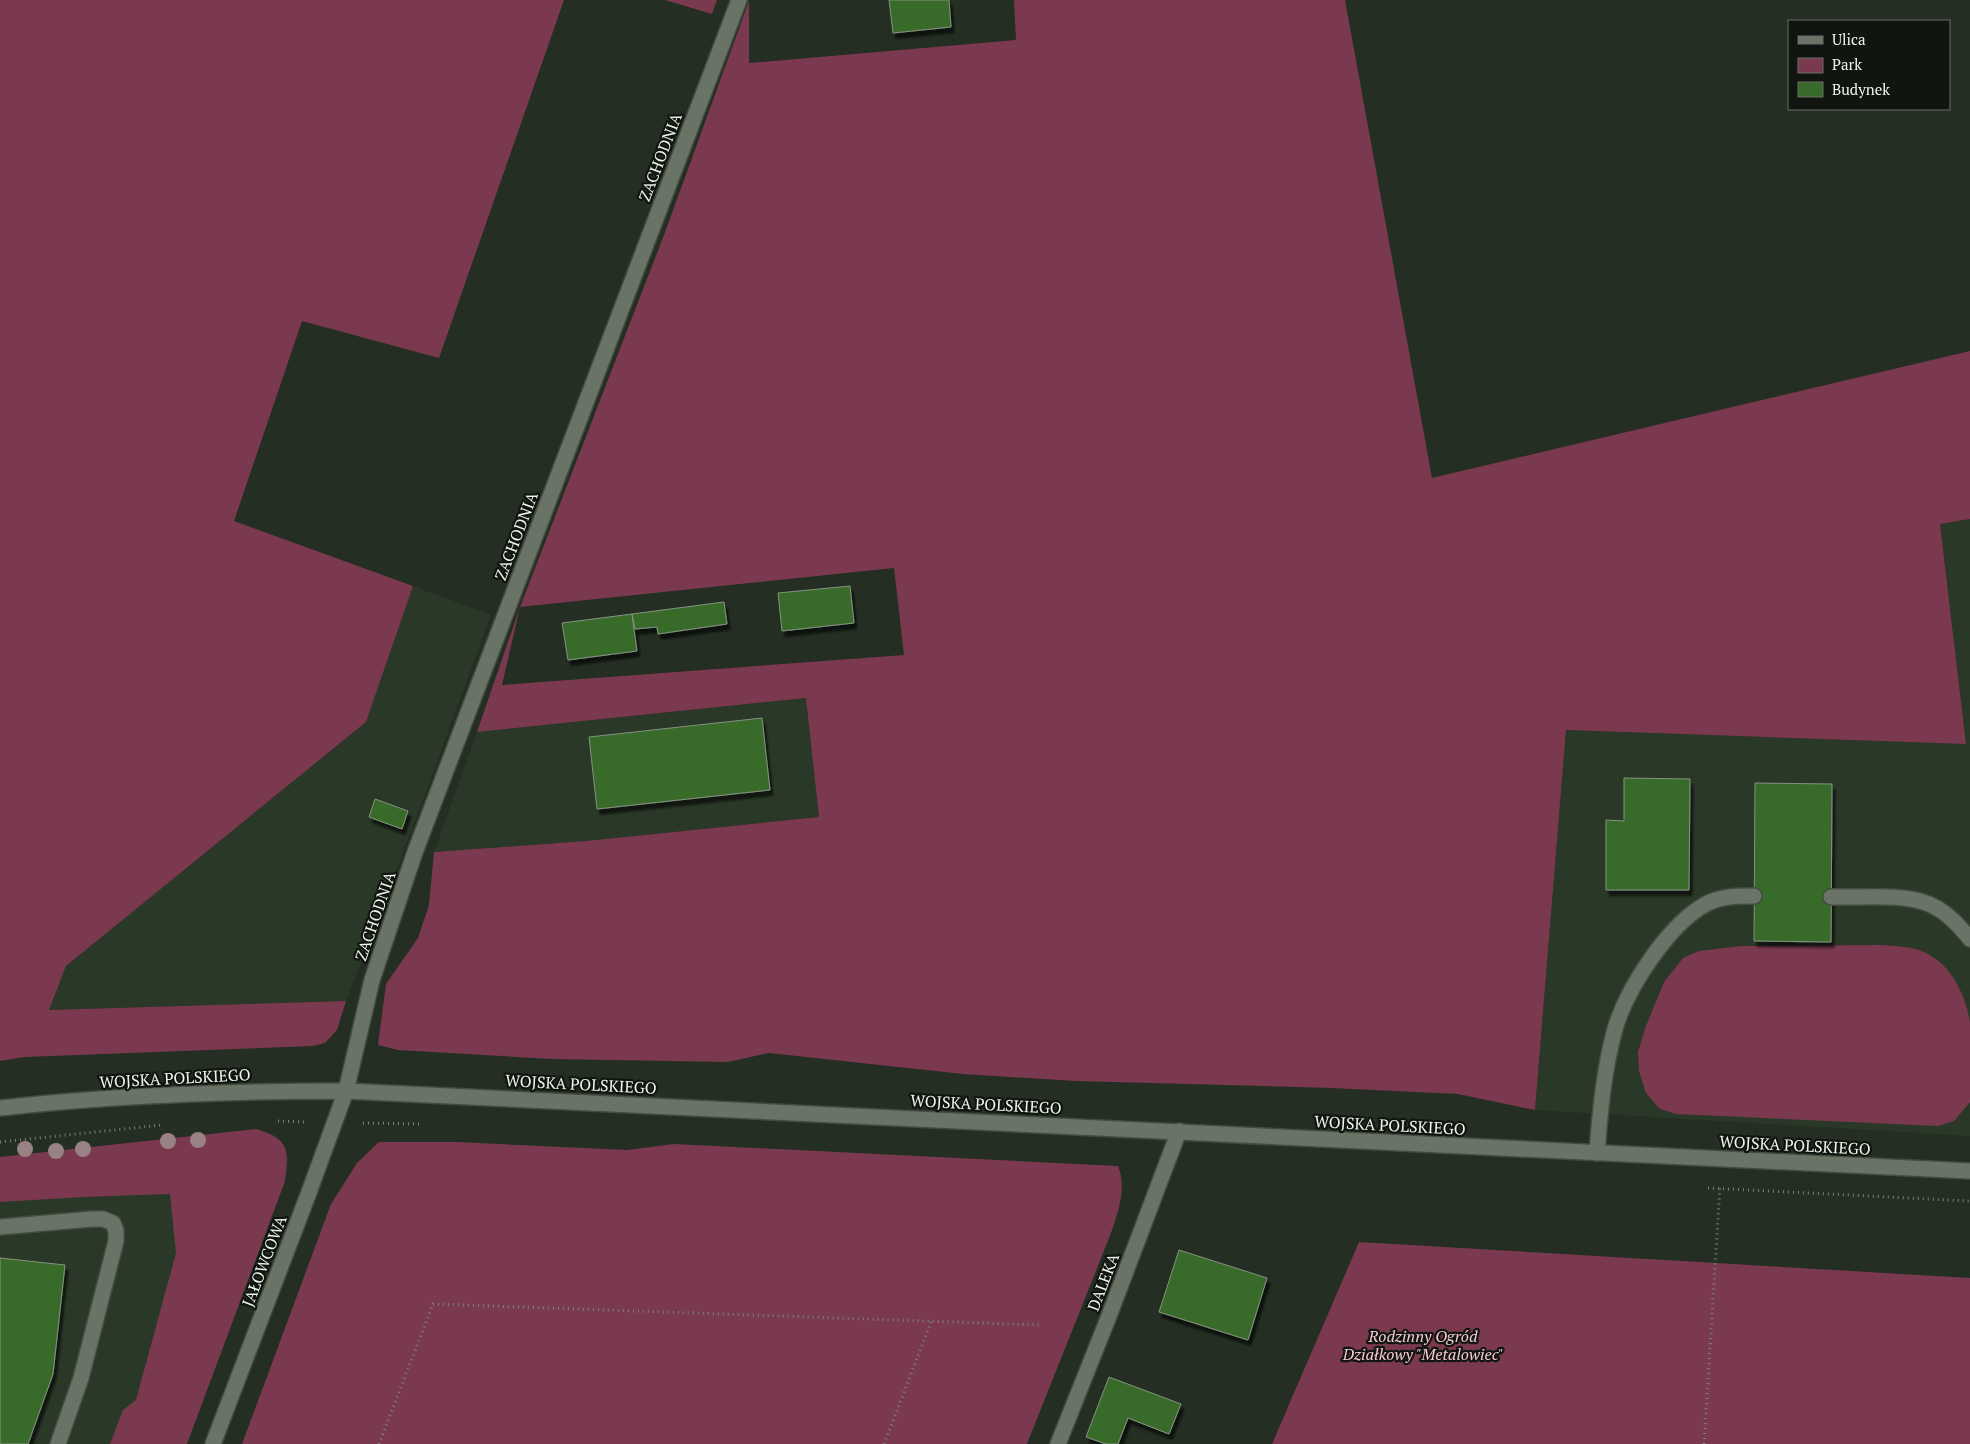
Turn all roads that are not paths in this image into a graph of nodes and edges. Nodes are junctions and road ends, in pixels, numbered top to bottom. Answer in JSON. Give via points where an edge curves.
{"nodes":[{"id":1,"x":739,"y":0,"type":"edge"},
{"id":2,"x":1754,"y":896,"type":"dead end"},
{"id":3,"x":1831,"y":897,"type":"dead end"},
{"id":4,"x":1970,"y":939,"type":"edge"},
{"id":5,"x":346,"y":1091,"type":"junction"},
{"id":6,"x":0,"y":1108,"type":"edge"},
{"id":7,"x":1179,"y":1131,"type":"junction"},
{"id":8,"x":1597,"y":1153,"type":"junction"},
{"id":9,"x":1970,"y":1171,"type":"edge"},
{"id":10,"x":0,"y":1227,"type":"edge"},
{"id":11,"x":58,"y":1444,"type":"edge"},
{"id":12,"x":213,"y":1444,"type":"edge"},
{"id":13,"x":1058,"y":1444,"type":"edge"}],
"edges":[{"from":1,"to":5,"type":"main road","name":"ZACHODNIA","via":[[415,852],[372,980]]},
{"from":2,"to":8,"type":"main road","via":[[1719,899],[1700,908],[1670,934],[1640,976],[1616,1028],[1606,1070]]},
{"from":3,"to":4,"type":"main road","via":[[1900,898],[1930,904],[1946,914]]},
{"from":5,"to":6,"type":"main road","name":"WOJSKA POLSKIEGO","via":[[235,1091],[127,1096]]},
{"from":5,"to":7,"type":"main road","name":"WOJSKA POLSKIEGO"},
{"from":5,"to":12,"type":"main road","name":"JAŁOWCOWA"},
{"from":7,"to":8,"type":"main road","name":"WOJSKA POLSKIEGO"},
{"from":7,"to":13,"type":"main road","name":"DALEKA"},
{"from":8,"to":9,"type":"main road","name":"WOJSKA POLSKIEGO"},
{"from":10,"to":11,"type":"main road","via":[[103,1219],[113,1223],[116,1231],[81,1378]]}]}
